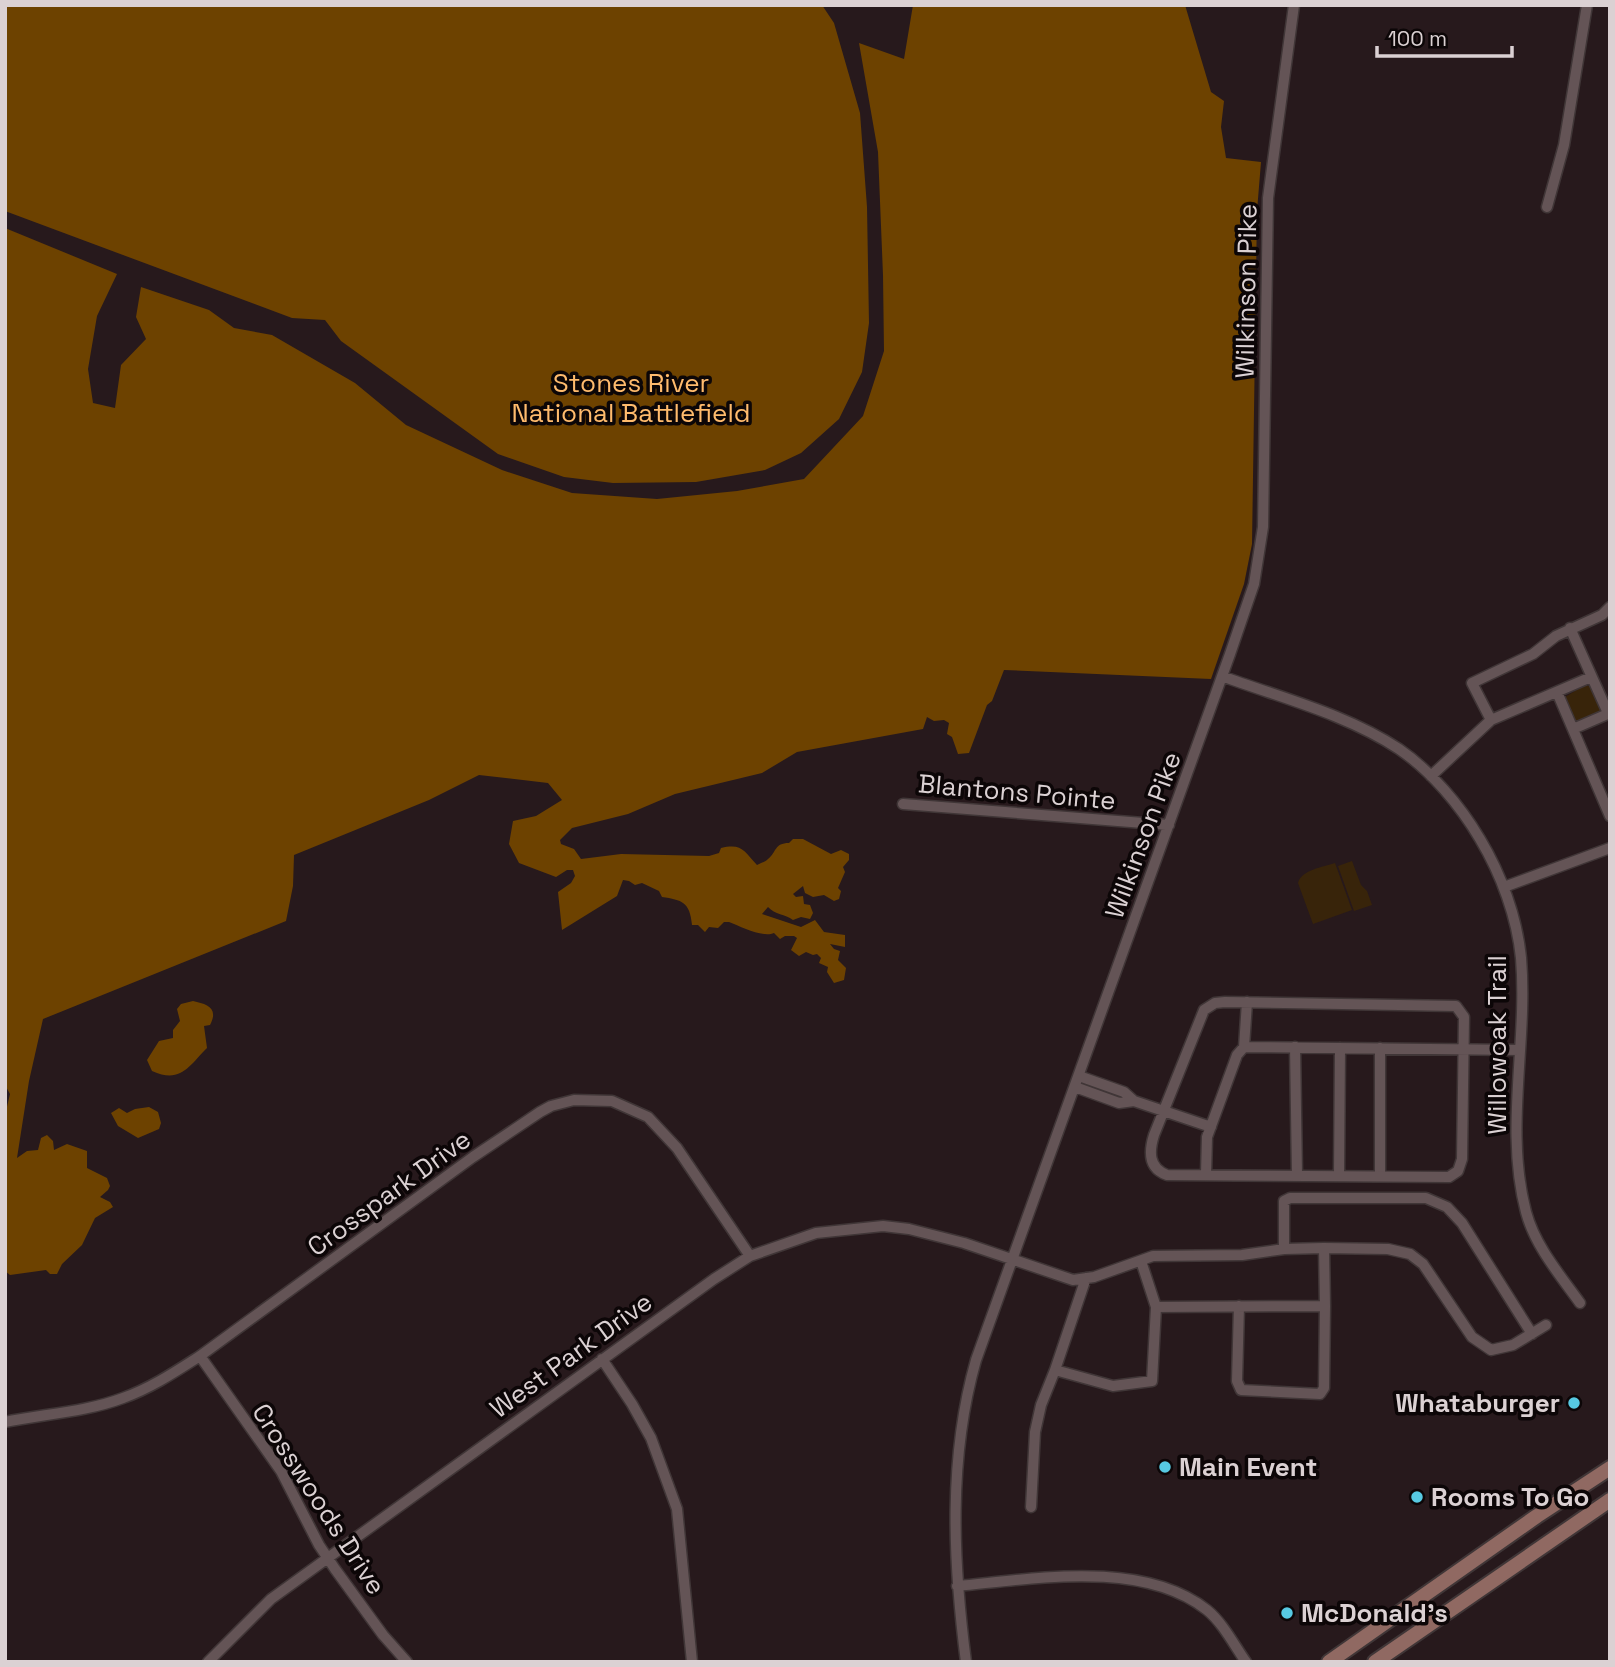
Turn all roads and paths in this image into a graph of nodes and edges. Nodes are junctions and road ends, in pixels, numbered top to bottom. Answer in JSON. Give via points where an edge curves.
{"nodes":[{"id":1,"x":1294,"y":5,"type":"edge"},
{"id":2,"x":1587,"y":5,"type":"edge"},
{"id":3,"x":1547,"y":207,"type":"dead end"},
{"id":4,"x":1610,"y":607,"type":"edge"},
{"id":5,"x":1570,"y":628,"type":"junction"},
{"id":6,"x":1222,"y":677,"type":"junction"},
{"id":7,"x":1591,"y":677,"type":"junction"},
{"id":8,"x":1557,"y":692,"type":"junction"},
{"id":9,"x":1609,"y":713,"type":"edge"},
{"id":10,"x":1491,"y":720,"type":"junction"},
{"id":11,"x":1573,"y":729,"type":"junction"},
{"id":12,"x":1430,"y":776,"type":"junction"},
{"id":13,"x":903,"y":804,"type":"dead end"},
{"id":14,"x":1610,"y":816,"type":"edge"},
{"id":15,"x":1169,"y":825,"type":"junction"},
{"id":16,"x":1610,"y":848,"type":"edge"},
{"id":17,"x":1504,"y":887,"type":"junction"},
{"id":18,"x":1247,"y":1002,"type":"junction"},
{"id":19,"x":1244,"y":1047,"type":"junction"},
{"id":20,"x":1295,"y":1047,"type":"junction"},
{"id":21,"x":1340,"y":1048,"type":"junction"},
{"id":22,"x":1380,"y":1048,"type":"junction"},
{"id":23,"x":1464,"y":1049,"type":"junction"},
{"id":24,"x":1520,"y":1050,"type":"junction"},
{"id":25,"x":1079,"y":1076,"type":"junction"},
{"id":26,"x":1075,"y":1087,"type":"junction"},
{"id":27,"x":1133,"y":1101,"type":"junction"},
{"id":28,"x":1164,"y":1112,"type":"junction"},
{"id":29,"x":1211,"y":1127,"type":"junction"},
{"id":30,"x":1206,"y":1174,"type":"junction"},
{"id":31,"x":1297,"y":1175,"type":"junction"},
{"id":32,"x":1339,"y":1175,"type":"junction"},
{"id":33,"x":1380,"y":1176,"type":"junction"},
{"id":34,"x":1324,"y":1248,"type":"junction"},
{"id":35,"x":1284,"y":1249,"type":"junction"},
{"id":36,"x":750,"y":1256,"type":"junction"},
{"id":37,"x":1013,"y":1261,"type":"junction"},
{"id":38,"x":1141,"y":1261,"type":"junction"},
{"id":39,"x":1086,"y":1278,"type":"junction"},
{"id":40,"x":1580,"y":1303,"type":"dead end"},
{"id":41,"x":1239,"y":1306,"type":"junction"},
{"id":42,"x":1325,"y":1306,"type":"junction"},
{"id":43,"x":1156,"y":1307,"type":"junction"},
{"id":44,"x":1546,"y":1325,"type":"dead end"},
{"id":45,"x":1532,"y":1334,"type":"junction"},
{"id":46,"x":200,"y":1356,"type":"junction"},
{"id":47,"x":601,"y":1359,"type":"junction"},
{"id":48,"x":1055,"y":1370,"type":"junction"},
{"id":49,"x":5,"y":1422,"type":"edge"},
{"id":50,"x":1610,"y":1468,"type":"edge"},
{"id":51,"x":1610,"y":1500,"type":"edge"},
{"id":52,"x":1031,"y":1507,"type":"dead end"},
{"id":53,"x":327,"y":1557,"type":"junction"},
{"id":54,"x":957,"y":1586,"type":"junction"},
{"id":55,"x":208,"y":1662,"type":"edge"},
{"id":56,"x":407,"y":1662,"type":"edge"},
{"id":57,"x":692,"y":1662,"type":"edge"},
{"id":58,"x":966,"y":1662,"type":"edge"},
{"id":59,"x":1246,"y":1662,"type":"edge"},
{"id":60,"x":1329,"y":1662,"type":"edge"},
{"id":61,"x":1375,"y":1662,"type":"edge"}],
"edges":[{"from":1,"to":6,"type":"street","name":"Wilkinson Pike","via":[[1268,198],[1262,541],[1254,584]]},
{"from":2,"to":3,"type":"street","via":[[1564,145]]},
{"from":4,"to":5,"type":"street"},
{"from":5,"to":7,"type":"street"},
{"from":5,"to":10,"type":"street","via":[[1533,654],[1472,682]]},
{"from":6,"to":12,"type":"street","name":"Willowoak Trail","via":[[1359,726],[1400,750]]},
{"from":6,"to":15,"type":"street","name":"Wilkinson Pike"},
{"from":7,"to":8,"type":"street"},
{"from":7,"to":9,"type":"street"},
{"from":8,"to":10,"type":"street"},
{"from":8,"to":11,"type":"street"},
{"from":9,"to":11,"type":"street"},
{"from":10,"to":12,"type":"street"},
{"from":11,"to":14,"type":"street"},
{"from":12,"to":17,"type":"street","name":"Willowoak Trail","via":[[1469,820]]},
{"from":13,"to":15,"type":"street","name":"Blantons Pointe"},
{"from":15,"to":25,"type":"street","name":"Wilkinson Pike"},
{"from":16,"to":17,"type":"street"},
{"from":17,"to":24,"type":"street","name":"Willowoak Trail","via":[[1521,957]]},
{"from":18,"to":19,"type":"street"},
{"from":18,"to":23,"type":"street","via":[[1456,1006],[1464,1017]]},
{"from":18,"to":28,"type":"street","via":[[1215,1003],[1204,1010]]},
{"from":19,"to":20,"type":"street"},
{"from":19,"to":29,"type":"street"},
{"from":20,"to":21,"type":"street"},
{"from":20,"to":31,"type":"street"},
{"from":21,"to":22,"type":"street"},
{"from":21,"to":32,"type":"street"},
{"from":22,"to":23,"type":"street"},
{"from":22,"to":33,"type":"street"},
{"from":23,"to":24,"type":"street"},
{"from":23,"to":33,"type":"street","via":[[1458,1171],[1449,1177]]},
{"from":24,"to":40,"type":"street","name":"Willowoak Trail","via":[[1517,1170],[1527,1215],[1541,1247]]},
{"from":25,"to":26,"type":"street","name":"Wilkinson Pike"},
{"from":25,"to":27,"type":"street","via":[[1124,1092]]},
{"from":26,"to":27,"type":"street","via":[[1119,1103]]},
{"from":26,"to":37,"type":"street","name":"Wilkinson Pike"},
{"from":27,"to":28,"type":"street"},
{"from":28,"to":29,"type":"street"},
{"from":28,"to":30,"type":"street","via":[[1150,1154],[1156,1168],[1167,1175]]},
{"from":29,"to":30,"type":"street"},
{"from":30,"to":31,"type":"street"},
{"from":31,"to":32,"type":"street"},
{"from":32,"to":33,"type":"street"},
{"from":34,"to":35,"type":"street"},
{"from":34,"to":42,"type":"street"},
{"from":34,"to":45,"type":"street","via":[[1410,1254],[1423,1264],[1472,1337],[1491,1350]]},
{"from":35,"to":38,"type":"street","via":[[1242,1255],[1153,1256]]},
{"from":35,"to":45,"type":"street","via":[[1284,1201],[1290,1198],[1426,1198],[1447,1208],[1462,1223]]},
{"from":36,"to":37,"type":"street","name":"West Park Drive","via":[[817,1233],[883,1226],[945,1237]]},
{"from":36,"to":46,"type":"street","name":"Crosspark Drive","via":[[677,1148],[649,1117],[612,1101],[575,1100],[551,1106],[483,1150]]},
{"from":36,"to":47,"type":"street","name":"West Park Drive"},
{"from":37,"to":39,"type":"street","name":"West Park Drive","via":[[1073,1280]]},
{"from":37,"to":54,"type":"street","name":"Wilkinson Pike","via":[[963,1409],[955,1531]]},
{"from":38,"to":39,"type":"street"},
{"from":38,"to":43,"type":"street"},
{"from":39,"to":48,"type":"street"},
{"from":41,"to":42,"type":"street"},
{"from":41,"to":42,"type":"street","via":[[1237,1381],[1241,1390],[1320,1394],[1324,1388]]},
{"from":41,"to":43,"type":"street"},
{"from":43,"to":48,"type":"street","via":[[1152,1381],[1113,1387]]},
{"from":44,"to":45,"type":"street"},
{"from":46,"to":49,"type":"street","name":"Crosspark Drive","via":[[122,1399]]},
{"from":46,"to":53,"type":"street","name":"Crosswoods Drive","via":[[281,1471]]},
{"from":47,"to":53,"type":"street","name":"West Park Drive"},
{"from":47,"to":57,"type":"street","via":[[651,1438],[677,1509]]},
{"from":48,"to":52,"type":"street","via":[[1035,1432]]},
{"from":50,"to":60,"type":"main road"},
{"from":51,"to":61,"type":"main road"},
{"from":53,"to":55,"type":"street","name":"West Park Drive","via":[[271,1598]]},
{"from":53,"to":56,"type":"street","name":"Crosswoods Drive"},
{"from":54,"to":58,"type":"street","name":"Wilkinson Pike"},
{"from":54,"to":59,"type":"street","via":[[1096,1576],[1130,1578],[1169,1590],[1209,1612]]}]}
